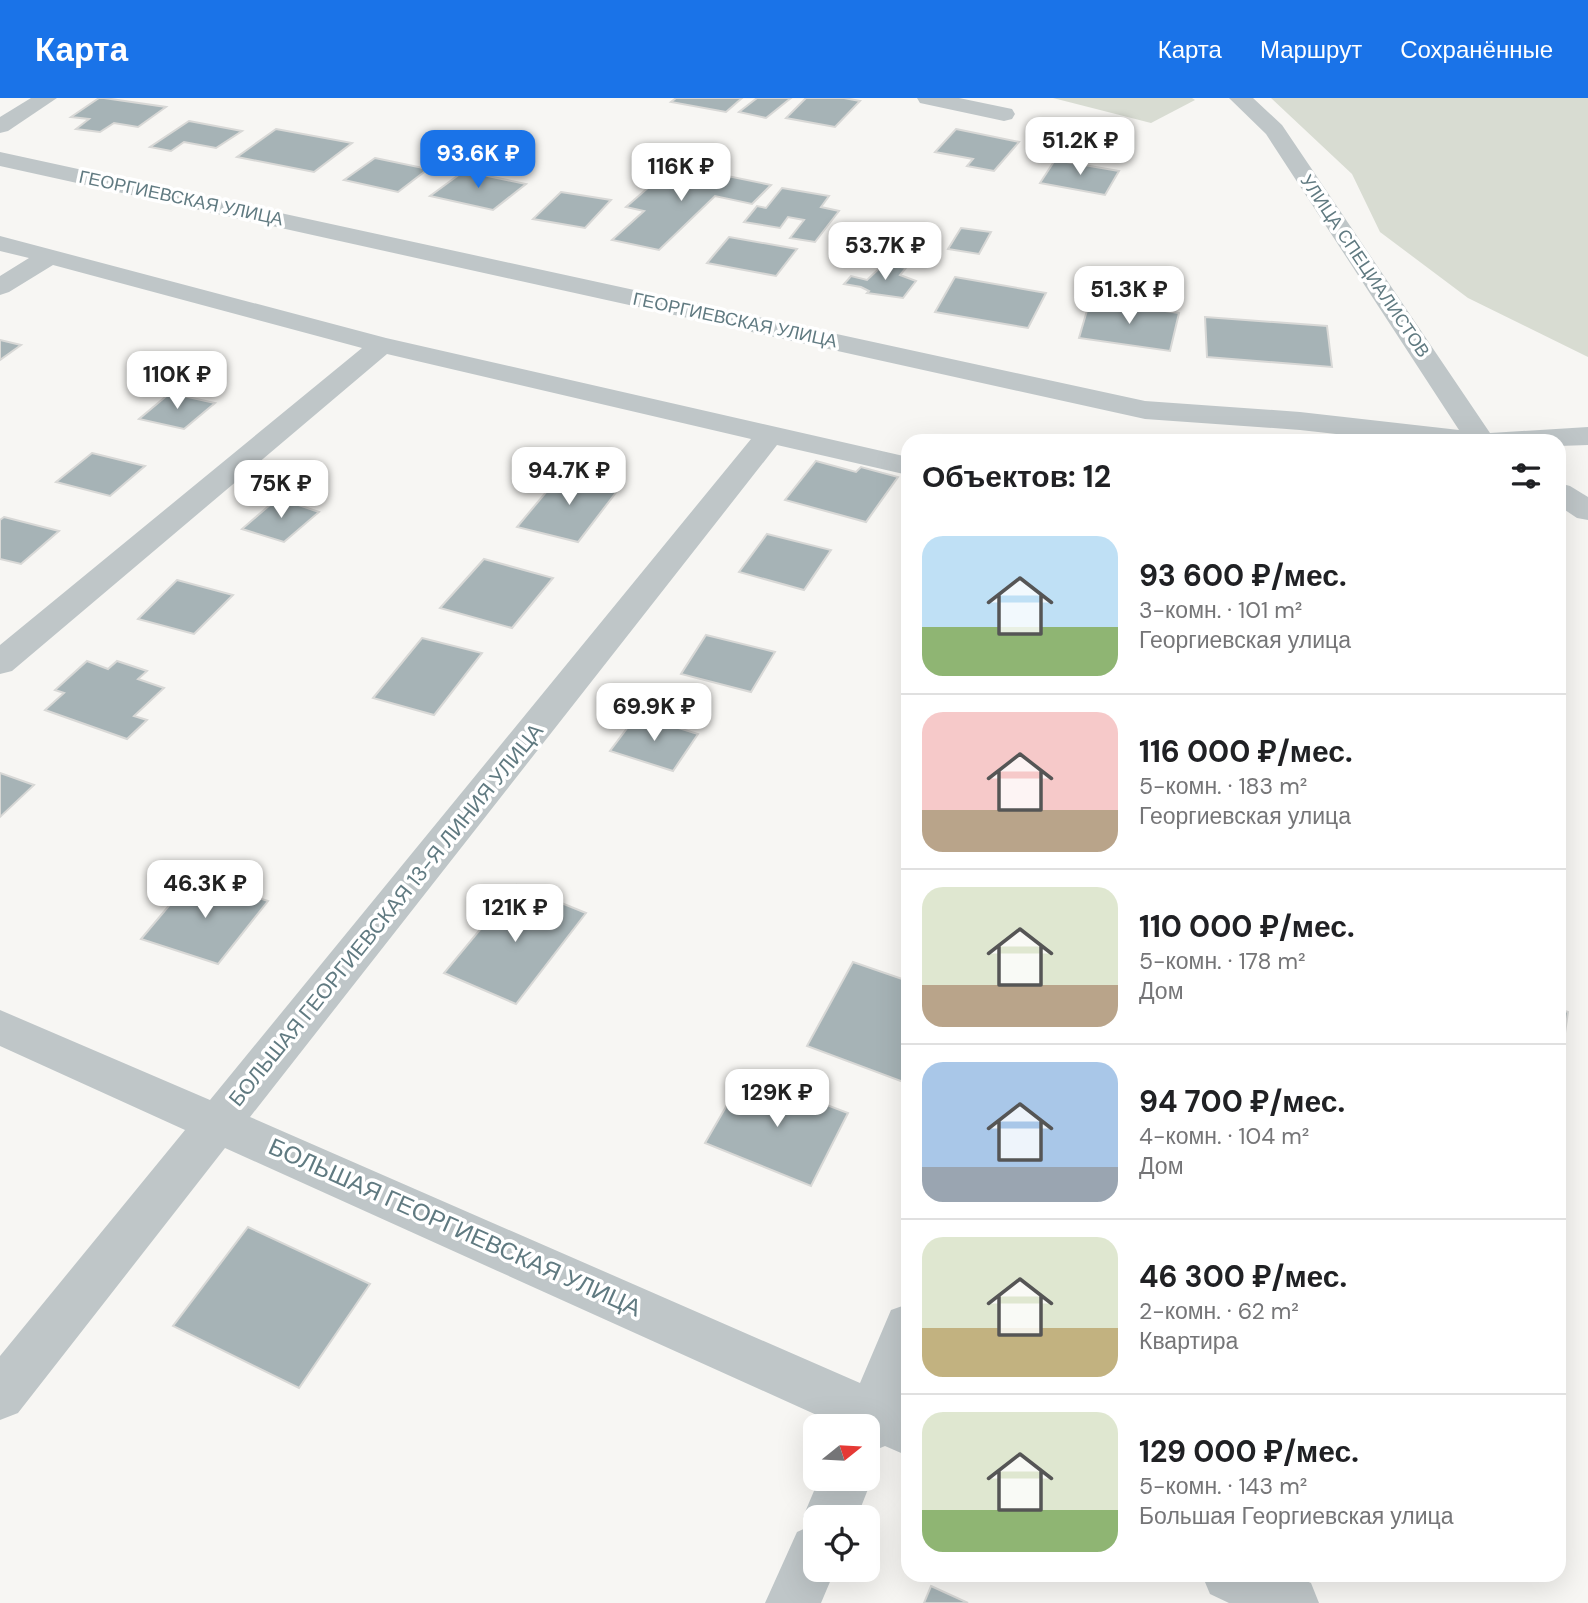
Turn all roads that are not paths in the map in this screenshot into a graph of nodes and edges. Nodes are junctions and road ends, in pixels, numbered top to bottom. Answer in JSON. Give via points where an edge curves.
{"nodes":[{"id":1,"x":46,"y":98,"type":"edge"},
{"id":2,"x":928,"y":98,"type":"edge"},
{"id":3,"x":1240,"y":98,"type":"edge"},
{"id":4,"x":1004,"y":114,"type":"dead end"},
{"id":5,"x":0,"y":126,"type":"edge"},
{"id":6,"x":0,"y":159,"type":"edge"},
{"id":7,"x":0,"y":243,"type":"edge"},
{"id":8,"x":50,"y":256,"type":"junction"},
{"id":9,"x":0,"y":287,"type":"edge"},
{"id":10,"x":382,"y":345,"type":"junction"},
{"id":11,"x":770,"y":434,"type":"junction"},
{"id":12,"x":1416,"y":434,"type":"edge"},
{"id":13,"x":1473,"y":434,"type":"edge"},
{"id":14,"x":1588,"y":436,"type":"edge"},
{"id":15,"x":1566,"y":437,"type":"edge"},
{"id":16,"x":901,"y":464,"type":"edge"},
{"id":17,"x":1566,"y":497,"type":"edge"},
{"id":18,"x":1588,"y":511,"type":"edge"},
{"id":19,"x":0,"y":663,"type":"edge"},
{"id":20,"x":0,"y":1027,"type":"edge"},
{"id":21,"x":220,"y":1122,"type":"junction"},
{"id":22,"x":901,"y":1354,"type":"edge"},
{"id":23,"x":0,"y":1395,"type":"edge"},
{"id":24,"x":883,"y":1424,"type":"edge"},
{"id":25,"x":803,"y":1580,"type":"edge"},
{"id":26,"x":1244,"y":1582,"type":"edge"},
{"id":27,"x":793,"y":1603,"type":"edge"},
{"id":28,"x":1291,"y":1603,"type":"edge"}],
"edges":[{"from":1,"to":5,"type":"street"},
{"from":2,"to":4,"type":"street"},
{"from":3,"to":13,"type":"street","name":"УЛИЦА СПЕЦИАЛИСТОВ","via":[[1274,130]]},
{"from":6,"to":12,"type":"street","name":"ГЕОРГИЕВСКАЯ УЛИЦА","via":[[1144,410]]},
{"from":7,"to":8,"type":"street"},
{"from":8,"to":9,"type":"street"},
{"from":8,"to":10,"type":"street"},
{"from":10,"to":11,"type":"street"},
{"from":10,"to":19,"type":"street"},
{"from":11,"to":16,"type":"street"},
{"from":11,"to":21,"type":"street","name":"БОЛЬШАЯ ГЕОРГИЕВСКАЯ 13-Я ЛИНИЯ УЛИЦА"},
{"from":14,"to":15,"type":"street"},
{"from":17,"to":18,"type":"street"},
{"from":20,"to":21,"type":"street","name":"БОЛЬШАЯ ГЕОРГИЕВСКАЯ УЛИЦА"},
{"from":21,"to":23,"type":"street","name":"БОЛЬШАЯ ГЕОРГИЕВСКАЯ 13-Я ЛИНИЯ УЛИЦА"},
{"from":21,"to":24,"type":"street","name":"БОЛЬШАЯ ГЕОРГИЕВСКАЯ УЛИЦА"},
{"from":22,"to":24,"type":"street"},
{"from":25,"to":27,"type":"street"},
{"from":26,"to":28,"type":"street"}]}
